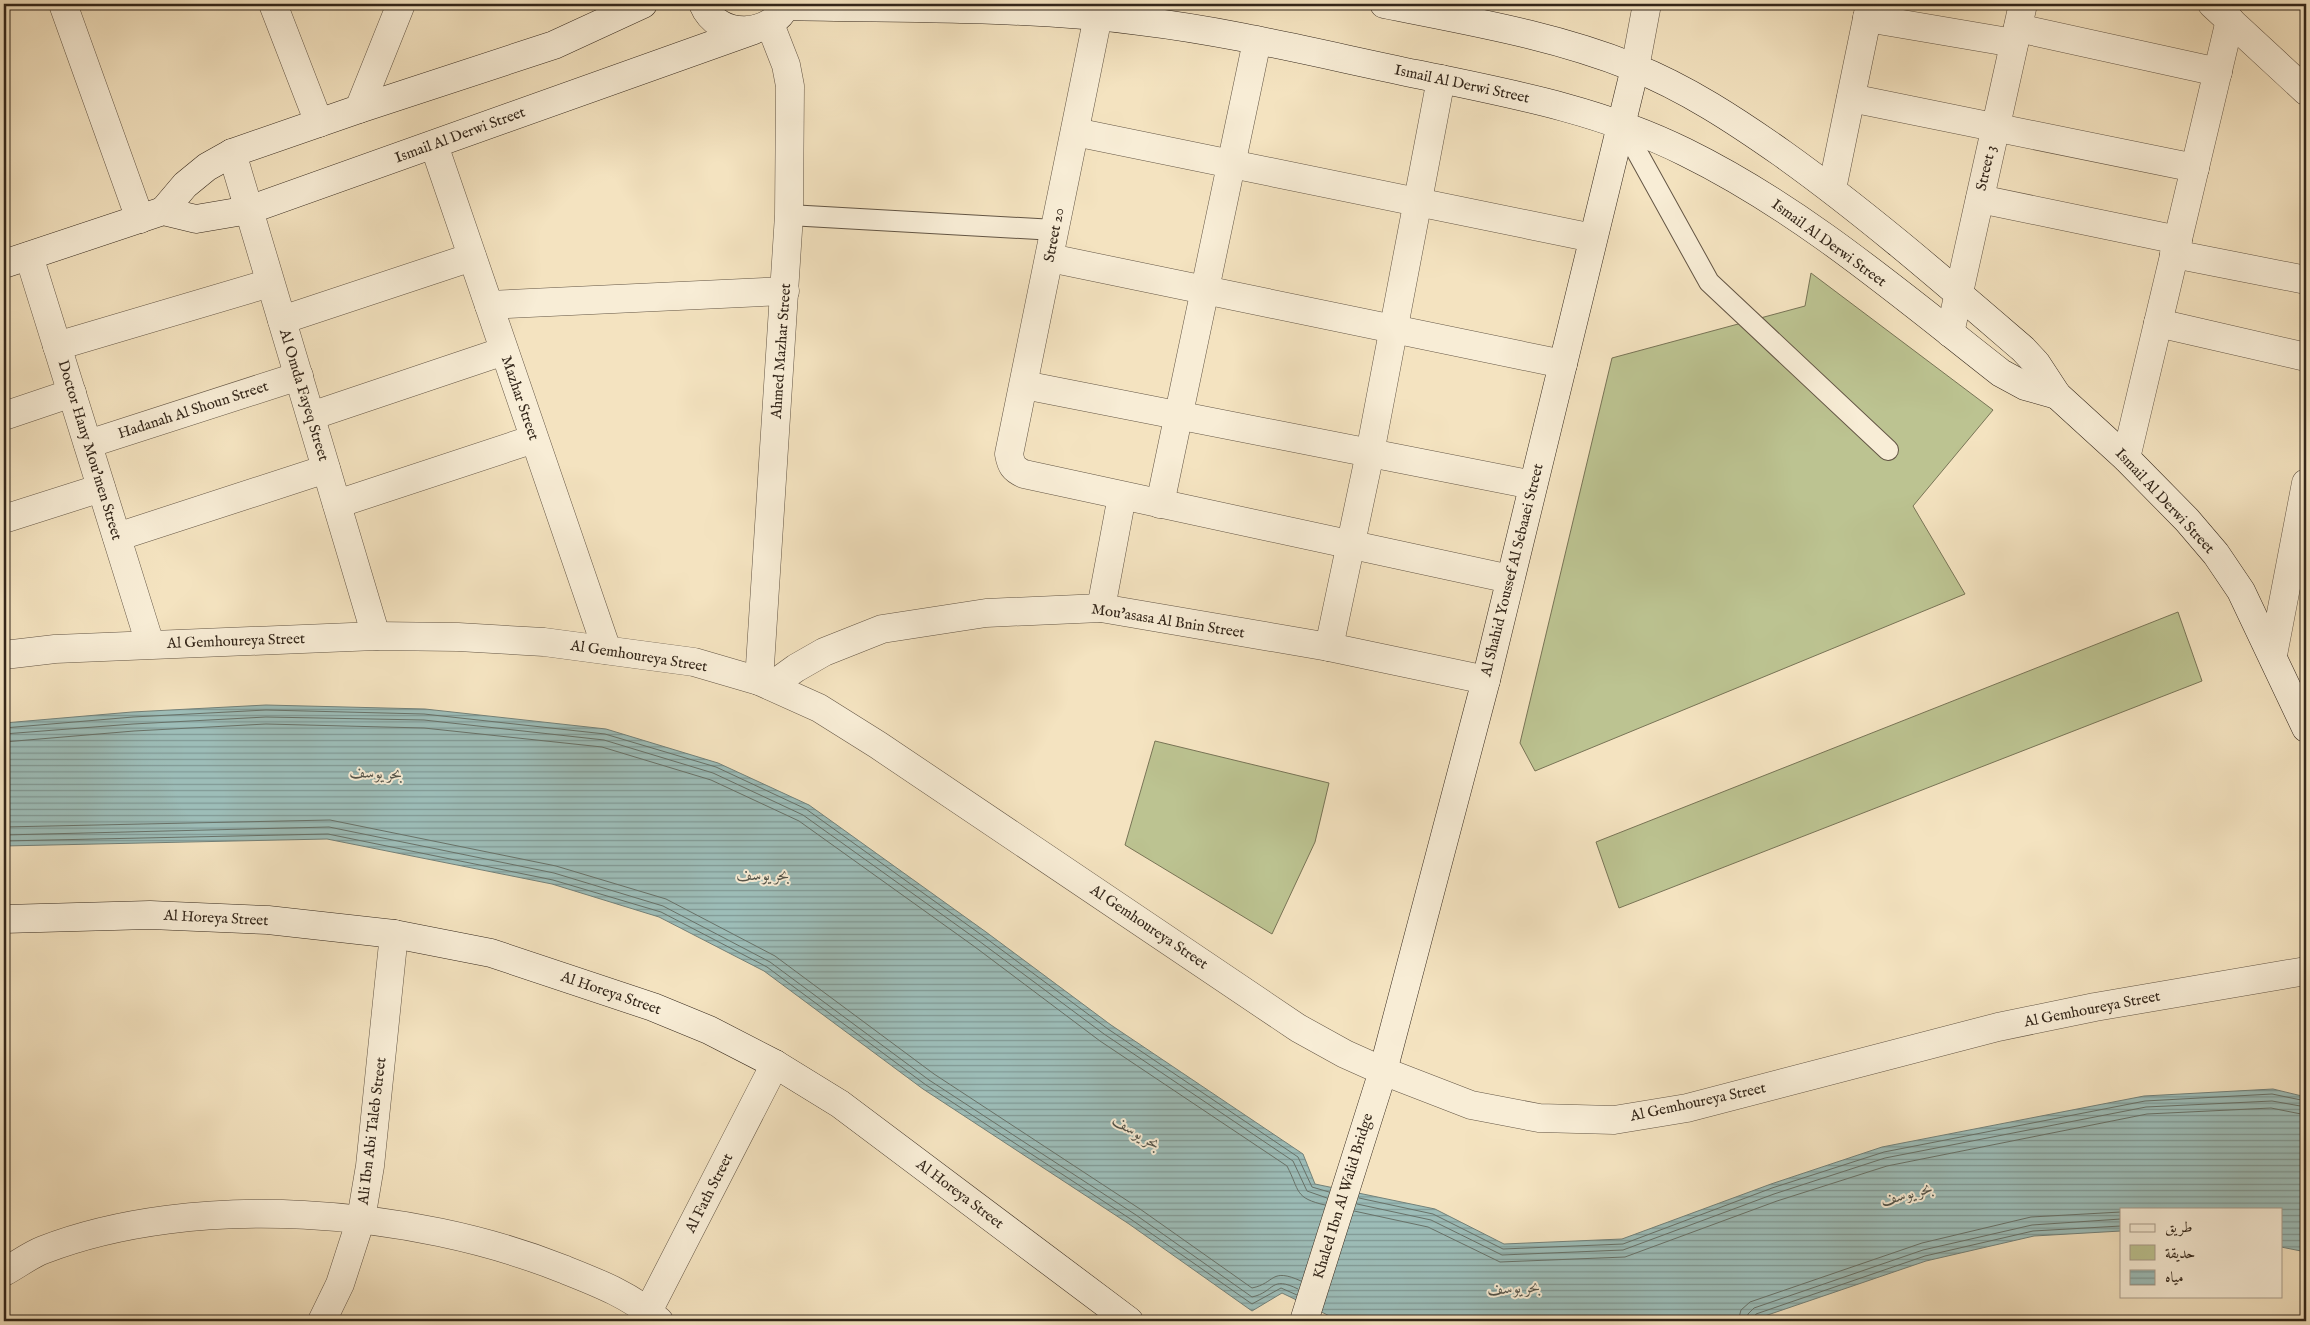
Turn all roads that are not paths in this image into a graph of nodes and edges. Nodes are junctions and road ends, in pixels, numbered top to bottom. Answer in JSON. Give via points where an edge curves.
{"nodes":[{"id":1,"x":63,"y":4,"type":"edge"},
{"id":2,"x":273,"y":4,"type":"edge"},
{"id":3,"x":401,"y":4,"type":"edge"},
{"id":4,"x":643,"y":4,"type":"edge"},
{"id":5,"x":703,"y":4,"type":"edge"},
{"id":6,"x":1384,"y":4,"type":"edge"},
{"id":7,"x":1647,"y":4,"type":"edge"},
{"id":8,"x":1869,"y":11,"type":"edge"},
{"id":9,"x":2221,"y":12,"type":"edge"},
{"id":10,"x":775,"y":16,"type":"edge"},
{"id":11,"x":1098,"y":16,"type":"junction"},
{"id":12,"x":2019,"y":25,"type":"edge"},
{"id":13,"x":1257,"y":41,"type":"junction"},
{"id":14,"x":1635,"y":68,"type":"junction"},
{"id":15,"x":2218,"y":72,"type":"junction"},
{"id":16,"x":1441,"y":79,"type":"junction"},
{"id":17,"x":2306,"y":91,"type":"edge"},
{"id":18,"x":1851,"y":98,"type":"junction"},
{"id":19,"x":359,"y":109,"type":"junction"},
{"id":20,"x":319,"y":123,"type":"junction"},
{"id":21,"x":1621,"y":123,"type":"junction"},
{"id":22,"x":1996,"y":127,"type":"junction"},
{"id":23,"x":1075,"y":132,"type":"junction"},
{"id":24,"x":434,"y":145,"type":"junction"},
{"id":25,"x":232,"y":154,"type":"junction"},
{"id":26,"x":1231,"y":164,"type":"junction"},
{"id":27,"x":2195,"y":168,"type":"junction"},
{"id":28,"x":1832,"y":189,"type":"junction"},
{"id":29,"x":1980,"y":199,"type":"junction"},
{"id":30,"x":1417,"y":202,"type":"junction"},
{"id":31,"x":249,"y":210,"type":"junction"},
{"id":32,"x":151,"y":215,"type":"junction"},
{"id":33,"x":789,"y":215,"type":"junction"},
{"id":34,"x":1055,"y":230,"type":"junction"},
{"id":35,"x":1593,"y":238,"type":"junction"},
{"id":36,"x":2176,"y":247,"type":"junction"},
{"id":37,"x":472,"y":257,"type":"junction"},
{"id":38,"x":1050,"y":258,"type":"junction"},
{"id":39,"x":16,"y":260,"type":"edge"},
{"id":40,"x":2306,"y":280,"type":"edge"},
{"id":41,"x":270,"y":283,"type":"junction"},
{"id":42,"x":1204,"y":290,"type":"junction"},
{"id":43,"x":785,"y":292,"type":"junction"},
{"id":44,"x":1959,"y":294,"type":"junction"},
{"id":45,"x":488,"y":305,"type":"junction"},
{"id":46,"x":282,"y":320,"type":"junction"},
{"id":47,"x":2158,"y":323,"type":"junction"},
{"id":48,"x":1393,"y":329,"type":"junction"},
{"id":49,"x":1950,"y":333,"type":"junction"},
{"id":50,"x":57,"y":346,"type":"junction"},
{"id":51,"x":504,"y":351,"type":"junction"},
{"id":52,"x":2306,"y":356,"type":"edge"},
{"id":53,"x":1562,"y":364,"type":"junction"},
{"id":54,"x":299,"y":376,"type":"junction"},
{"id":55,"x":1024,"y":384,"type":"junction"},
{"id":56,"x":72,"y":393,"type":"junction"},
{"id":57,"x":2057,"y":395,"type":"junction"},
{"id":58,"x":1178,"y":415,"type":"junction"},
{"id":59,"x":4,"y":416,"type":"edge"},
{"id":60,"x":311,"y":416,"type":"junction"},
{"id":61,"x":534,"y":438,"type":"junction"},
{"id":62,"x":88,"y":444,"type":"junction"},
{"id":63,"x":1888,"y":450,"type":"dead end"},
{"id":64,"x":1370,"y":453,"type":"junction"},
{"id":65,"x":2126,"y":458,"type":"junction"},
{"id":66,"x":326,"y":469,"type":"junction"},
{"id":67,"x":2306,"y":483,"type":"edge"},
{"id":68,"x":1533,"y":485,"type":"junction"},
{"id":69,"x":102,"y":488,"type":"junction"},
{"id":70,"x":1122,"y":496,"type":"junction"},
{"id":71,"x":337,"y":504,"type":"junction"},
{"id":72,"x":1160,"y":504,"type":"junction"},
{"id":73,"x":4,"y":519,"type":"edge"},
{"id":74,"x":117,"y":537,"type":"junction"},
{"id":75,"x":1351,"y":545,"type":"junction"},
{"id":76,"x":1510,"y":580,"type":"junction"},
{"id":77,"x":2296,"y":592,"type":"edge"},
{"id":78,"x":1100,"y":608,"type":"junction"},
{"id":79,"x":376,"y":636,"type":"junction"},
{"id":80,"x":150,"y":644,"type":"junction"},
{"id":81,"x":1330,"y":647,"type":"junction"},
{"id":82,"x":607,"y":650,"type":"junction"},
{"id":83,"x":4,"y":655,"type":"edge"},
{"id":84,"x":2273,"y":655,"type":"junction"},
{"id":85,"x":1486,"y":680,"type":"junction"},
{"id":86,"x":765,"y":684,"type":"junction"},
{"id":87,"x":2306,"y":728,"type":"edge"},
{"id":88,"x":4,"y":919,"type":"edge"},
{"id":89,"x":394,"y":934,"type":"junction"},
{"id":90,"x":2306,"y":971,"type":"edge"},
{"id":91,"x":775,"y":1064,"type":"junction"},
{"id":92,"x":1383,"y":1071,"type":"junction"},
{"id":93,"x":361,"y":1219,"type":"junction"},
{"id":94,"x":4,"y":1272,"type":"edge"},
{"id":95,"x":650,"y":1318,"type":"edge"},
{"id":96,"x":322,"y":1321,"type":"edge"},
{"id":97,"x":1129,"y":1321,"type":"edge"},
{"id":98,"x":1304,"y":1321,"type":"edge"}],
"edges":[{"from":1,"to":32,"type":"street"},
{"from":2,"to":20,"type":"street"},
{"from":3,"to":19,"type":"street"},
{"from":4,"to":19,"type":"street","via":[[554,45]]},
{"from":5,"to":10,"type":"street","via":[[720,24],[736,31]]},
{"from":6,"to":14,"type":"street","name":"Ismail Al Derwi Street","via":[[1554,40]]},
{"from":7,"to":14,"type":"street","name":"Al Shahid Youssef Al Sebaaei Street"},
{"from":8,"to":12,"type":"street"},
{"from":8,"to":18,"type":"street"},
{"from":9,"to":15,"type":"street"},
{"from":9,"to":17,"type":"street"},
{"from":10,"to":11,"type":"street","name":"Ismail Al Derwi Street","via":[[1059,12]]},
{"from":10,"to":24,"type":"street","name":"Ismail Al Derwi Street"},
{"from":10,"to":33,"type":"street","name":"Ahmed Mazhar Street","via":[[790,86]]},
{"from":11,"to":13,"type":"street","name":"Ismail Al Derwi Street"},
{"from":11,"to":23,"type":"street","name":"Street 20"},
{"from":12,"to":15,"type":"street"},
{"from":12,"to":22,"type":"street","name":"Street 3"},
{"from":13,"to":16,"type":"street","name":"Ismail Al Derwi Street"},
{"from":13,"to":26,"type":"street"},
{"from":14,"to":21,"type":"street","name":"Al Shahid Youssef Al Sebaaei Street"},
{"from":14,"to":28,"type":"street","name":"Ismail Al Derwi Street","via":[[1707,104]]},
{"from":15,"to":27,"type":"street"},
{"from":16,"to":21,"type":"street","name":"Ismail Al Derwi Street","via":[[1531,98]]},
{"from":16,"to":30,"type":"street"},
{"from":18,"to":22,"type":"street"},
{"from":18,"to":28,"type":"street"},
{"from":19,"to":20,"type":"street"},
{"from":20,"to":25,"type":"street"},
{"from":21,"to":35,"type":"street","name":"Al Shahid Youssef Al Sebaaei Street"},
{"from":21,"to":49,"type":"street","name":"Ismail Al Derwi Street","via":[[1685,152],[1795,215]]},
{"from":21,"to":63,"type":"lane","via":[[1709,282]]},
{"from":22,"to":27,"type":"street"},
{"from":22,"to":29,"type":"street","name":"Street 3"},
{"from":23,"to":26,"type":"street"},
{"from":23,"to":34,"type":"street","name":"Street 20"},
{"from":24,"to":31,"type":"street","name":"Ismail Al Derwi Street"},
{"from":24,"to":37,"type":"street","name":"Mazhar Street"},
{"from":25,"to":31,"type":"street","name":"Al Omda Fayeq Street"},
{"from":25,"to":32,"type":"street","via":[[207,167]]},
{"from":26,"to":30,"type":"street"},
{"from":26,"to":42,"type":"street"},
{"from":27,"to":36,"type":"street"},
{"from":28,"to":44,"type":"street","name":"Ismail Al Derwi Street"},
{"from":29,"to":36,"type":"street"},
{"from":29,"to":44,"type":"street","name":"Street 3"},
{"from":30,"to":35,"type":"street"},
{"from":30,"to":48,"type":"street"},
{"from":31,"to":32,"type":"street","name":"Ismail Al Derwi Street","via":[[196,219]]},
{"from":31,"to":41,"type":"street","name":"Al Omda Fayeq Street"},
{"from":32,"to":39,"type":"street"},
{"from":33,"to":34,"type":"lane"},
{"from":33,"to":43,"type":"street","name":"Ahmed Mazhar Street"},
{"from":34,"to":38,"type":"street","name":"Street 20"},
{"from":35,"to":53,"type":"street","name":"Al Shahid Youssef Al Sebaaei Street"},
{"from":36,"to":40,"type":"street"},
{"from":36,"to":47,"type":"street"},
{"from":37,"to":45,"type":"street","name":"Mazhar Street"},
{"from":37,"to":46,"type":"street"},
{"from":38,"to":42,"type":"street"},
{"from":38,"to":55,"type":"street","name":"Street 20"},
{"from":39,"to":50,"type":"street","name":"Doctor Hany Mou'men Street"},
{"from":41,"to":46,"type":"street","name":"Al Omda Fayeq Street"},
{"from":41,"to":50,"type":"street"},
{"from":42,"to":48,"type":"street"},
{"from":42,"to":58,"type":"street"},
{"from":43,"to":45,"type":"street"},
{"from":43,"to":86,"type":"street","name":"Ahmed Mazhar Street"},
{"from":44,"to":49,"type":"street","name":"Street 3"},
{"from":44,"to":57,"type":"street","name":"Ismail Al Derwi Street","via":[[2023,349]]},
{"from":45,"to":51,"type":"street","name":"Mazhar Street"},
{"from":46,"to":54,"type":"street","name":"Al Omda Fayeq Street"},
{"from":47,"to":52,"type":"street"},
{"from":47,"to":65,"type":"street"},
{"from":48,"to":53,"type":"street"},
{"from":48,"to":64,"type":"street"},
{"from":49,"to":57,"type":"street","name":"Ismail Al Derwi Street","via":[[2013,380]]},
{"from":50,"to":56,"type":"street","name":"Doctor Hany Mou'men Street"},
{"from":51,"to":60,"type":"street"},
{"from":51,"to":61,"type":"street","name":"Mazhar Street"},
{"from":53,"to":68,"type":"street","name":"Al Shahid Youssef Al Sebaaei Street"},
{"from":54,"to":60,"type":"street","name":"Al Omda Fayeq Street"},
{"from":54,"to":62,"type":"street","name":"Hadanah Al Shoun Street"},
{"from":55,"to":58,"type":"street"},
{"from":55,"to":70,"type":"street","name":"Street 20","via":[[1008,454],[1011,466],[1024,474]]},
{"from":56,"to":59,"type":"street"},
{"from":56,"to":62,"type":"street","name":"Doctor Hany Mou'men Street"},
{"from":57,"to":65,"type":"street","name":"Ismail Al Derwi Street"},
{"from":58,"to":64,"type":"street"},
{"from":58,"to":72,"type":"street"},
{"from":60,"to":66,"type":"street","name":"Al Omda Fayeq Street"},
{"from":61,"to":71,"type":"street"},
{"from":61,"to":82,"type":"street","name":"Mazhar Street"},
{"from":62,"to":69,"type":"street","name":"Doctor Hany Mou'men Street"},
{"from":64,"to":68,"type":"street"},
{"from":64,"to":75,"type":"street"},
{"from":65,"to":84,"type":"street","name":"Ismail Al Derwi Street","via":[[2216,554],[2241,591]]},
{"from":66,"to":71,"type":"street","name":"Al Omda Fayeq Street"},
{"from":66,"to":74,"type":"street"},
{"from":67,"to":77,"type":"street"},
{"from":68,"to":76,"type":"street","name":"Al Shahid Youssef Al Sebaaei Street"},
{"from":69,"to":73,"type":"street"},
{"from":69,"to":74,"type":"street","name":"Doctor Hany Mou'men Street"},
{"from":70,"to":72,"type":"street"},
{"from":70,"to":78,"type":"street"},
{"from":71,"to":79,"type":"street","name":"Al Omda Fayeq Street"},
{"from":72,"to":75,"type":"street"},
{"from":74,"to":80,"type":"street","name":"Doctor Hany Mou'men Street"},
{"from":75,"to":76,"type":"street"},
{"from":75,"to":81,"type":"street"},
{"from":76,"to":85,"type":"street","name":"Al Shahid Youssef Al Sebaaei Street"},
{"from":77,"to":84,"type":"street"},
{"from":78,"to":81,"type":"street","name":"Mou'asasa Al Bnin Street"},
{"from":78,"to":86,"type":"street","name":"Mou'asasa Al Bnin Street","via":[[986,613],[882,629],[824,652]]},
{"from":79,"to":80,"type":"street","name":"Al Gemhoureya Street"},
{"from":79,"to":82,"type":"street","name":"Al Gemhoureya Street","via":[[544,642]]},
{"from":80,"to":83,"type":"street","name":"Al Gemhoureya Street"},
{"from":81,"to":85,"type":"street","name":"Mou'asasa Al Bnin Street"},
{"from":82,"to":86,"type":"street","name":"Al Gemhoureya Street","via":[[694,662]]},
{"from":84,"to":87,"type":"street","name":"Ismail Al Derwi Street"},
{"from":85,"to":92,"type":"street","name":"Al Shahid Youssef Al Sebaaei Street"},
{"from":86,"to":92,"type":"street","name":"Al Gemhoureya Street","via":[[820,708],[1298,1028]]},
{"from":88,"to":89,"type":"street","name":"Al Horeya Street","via":[[150,915],[268,920]]},
{"from":89,"to":91,"type":"street","name":"Al Horeya Street","via":[[491,953],[583,982],[709,1030]]},
{"from":89,"to":93,"type":"street","name":"Ali Ibn Abi Taleb Street","via":[[370,1166]]},
{"from":90,"to":92,"type":"street","name":"Al Gemhoureya Street","via":[[1998,1027],[1686,1108],[1614,1120],[1539,1118],[1470,1105]]},
{"from":91,"to":95,"type":"street","name":"Al Fath Street"},
{"from":91,"to":97,"type":"street","name":"Al Horeya Street","via":[[840,1104]]},
{"from":92,"to":98,"type":"street","name":"Khaled Ibn Al Walid Bridge"},
{"from":93,"to":94,"type":"street","via":[[238,1214],[175,1218],[103,1231],[42,1250]]},
{"from":93,"to":95,"type":"street","via":[[423,1228],[546,1262],[604,1286]]},
{"from":93,"to":96,"type":"street","name":"Ali Ibn Abi Taleb Street","via":[[340,1284]]}]}
